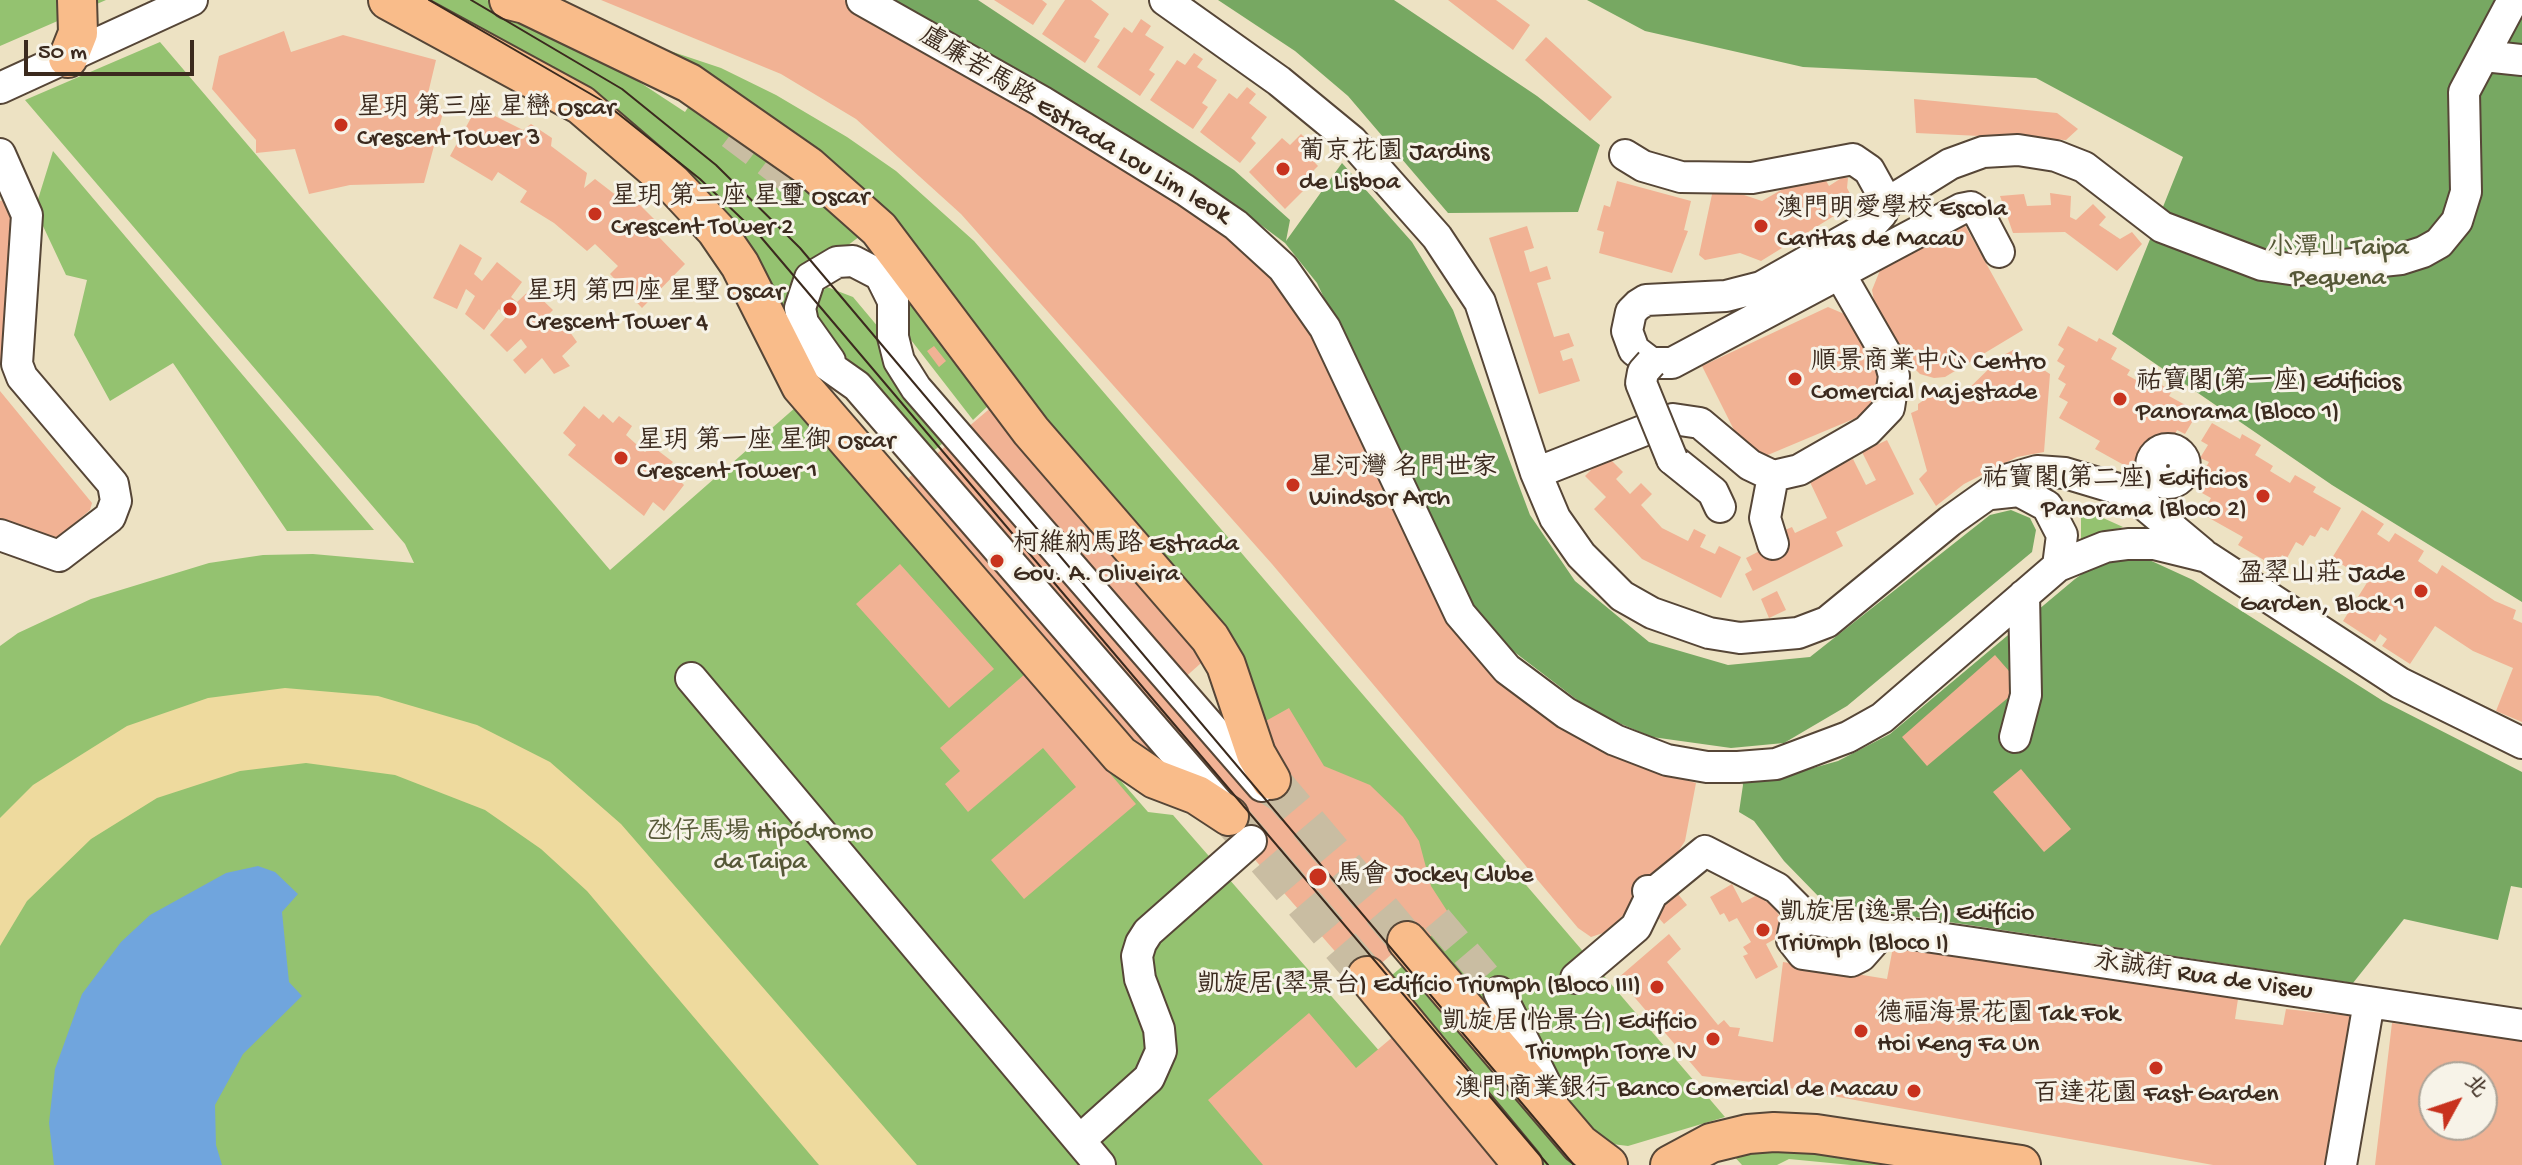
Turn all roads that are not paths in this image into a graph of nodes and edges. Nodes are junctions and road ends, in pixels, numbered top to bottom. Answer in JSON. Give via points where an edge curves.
{"nodes":[{"id":1,"x":77,"y":0,"type":"edge"},
{"id":2,"x":192,"y":0,"type":"edge"},
{"id":3,"x":388,"y":0,"type":"edge"},
{"id":4,"x":862,"y":0,"type":"edge"},
{"id":5,"x":1165,"y":0,"type":"edge"},
{"id":6,"x":2513,"y":0,"type":"edge"},
{"id":7,"x":525,"y":6,"type":"edge"},
{"id":8,"x":2484,"y":56,"type":"junction"},
{"id":9,"x":68,"y":58,"type":"junction"},
{"id":10,"x":2522,"y":60,"type":"edge"},
{"id":11,"x":0,"y":88,"type":"edge"},
{"id":12,"x":678,"y":94,"type":"dead end"},
{"id":13,"x":0,"y":154,"type":"edge"},
{"id":14,"x":1625,"y":155,"type":"dead end"},
{"id":15,"x":12,"y":197,"type":"edge"},
{"id":16,"x":1884,"y":205,"type":"junction"},
{"id":17,"x":888,"y":240,"type":"junction"},
{"id":18,"x":1999,"y":252,"type":"dead end"},
{"id":19,"x":1841,"y":276,"type":"junction"},
{"id":20,"x":893,"y":301,"type":"junction"},
{"id":21,"x":777,"y":339,"type":"junction"},
{"id":22,"x":1651,"y":363,"type":"junction"},
{"id":23,"x":833,"y":366,"type":"junction"},
{"id":24,"x":1536,"y":473,"type":"junction"},
{"id":25,"x":1773,"y":476,"type":"junction"},
{"id":26,"x":2083,"y":477,"type":"junction"},
{"id":27,"x":2138,"y":490,"type":"junction"},
{"id":28,"x":1985,"y":495,"type":"junction"},
{"id":29,"x":1720,"y":507,"type":"dead end"},
{"id":30,"x":2057,"y":519,"type":"junction"},
{"id":31,"x":0,"y":535,"type":"edge"},
{"id":32,"x":1773,"y":544,"type":"dead end"},
{"id":33,"x":2140,"y":544,"type":"junction"},
{"id":34,"x":2207,"y":557,"type":"junction"},
{"id":35,"x":2058,"y":566,"type":"junction"},
{"id":36,"x":2024,"y":595,"type":"junction"},
{"id":37,"x":691,"y":678,"type":"dead end"},
{"id":38,"x":2015,"y":737,"type":"dead end"},
{"id":39,"x":2522,"y":743,"type":"edge"},
{"id":40,"x":1266,"y":783,"type":"joint"},
{"id":41,"x":1240,"y":829,"type":"junction"},
{"id":42,"x":1407,"y":941,"type":"tunnel mouth"},
{"id":43,"x":1367,"y":976,"type":"tunnel mouth"},
{"id":44,"x":1576,"y":978,"type":"dead end"},
{"id":45,"x":1499,"y":992,"type":"tunnel mouth"},
{"id":46,"x":2369,"y":1002,"type":"junction"},
{"id":47,"x":2522,"y":1025,"type":"edge"},
{"id":48,"x":1566,"y":1128,"type":"junction"},
{"id":49,"x":1080,"y":1140,"type":"junction"},
{"id":50,"x":1100,"y":1165,"type":"edge"},
{"id":51,"x":1523,"y":1165,"type":"edge"},
{"id":52,"x":1608,"y":1165,"type":"edge"},
{"id":53,"x":1670,"y":1165,"type":"edge"},
{"id":54,"x":2021,"y":1165,"type":"edge"},
{"id":55,"x":2341,"y":1165,"type":"edge"}],
"edges":[{"from":1,"to":9,"type":"main road","via":[[78,33]]},
{"from":2,"to":9,"type":"street"},
{"from":3,"to":21,"type":"main road","via":[[581,105],[628,142],[716,230]]},
{"from":4,"to":36,"type":"street","name":"盧廉若馬路 Estrada Lou Lim Ieok","via":[[1185,190],[1236,225],[1283,268],[1325,328],[1460,614],[1507,669],[1566,713],[1615,740],[1667,760],[1707,767],[1776,764],[1882,718]]},
{"from":5,"to":24,"type":"street","via":[[1352,141],[1437,237],[1480,302]]},
{"from":6,"to":8,"type":"street"},
{"from":7,"to":12,"type":"street"},
{"from":7,"to":17,"type":"main road","via":[[689,83],[739,115],[818,174]]},
{"from":8,"to":10,"type":"street"},
{"from":8,"to":16,"type":"street","via":[[2464,92],[2466,192],[2457,221],[2439,243],[2401,259],[2297,270],[2262,265],[2162,227],[2084,167],[2018,150],[1983,152],[1950,164]]},
{"from":9,"to":11,"type":"street"},
{"from":13,"to":15,"type":"street"},
{"from":14,"to":16,"type":"street","via":[[1681,177],[1738,178],[1853,159],[1869,170]]},
{"from":15,"to":31,"type":"street","via":[[27,215],[17,364],[38,416],[113,484],[115,510],[59,556]]},
{"from":16,"to":22,"type":"street","via":[[1871,225],[1761,287],[1638,305],[1627,331],[1634,350]]},
{"from":17,"to":20,"type":"street"},
{"from":17,"to":40,"type":"main road","via":[[1031,431],[1210,638],[1226,665]]},
{"from":18,"to":19,"type":"street","via":[[1978,212],[1966,207]]},
{"from":19,"to":22,"type":"street","via":[[1672,363]]},
{"from":19,"to":25,"type":"street","via":[[1890,361],[1894,393],[1889,408],[1867,431],[1799,470]]},
{"from":20,"to":23,"type":"street","via":[[880,275],[853,261],[822,268],[810,278],[800,308],[803,323]]},
{"from":20,"to":40,"type":"street","via":[[899,361],[916,388]]},
{"from":21,"to":23,"type":"street"},
{"from":21,"to":41,"type":"main road","via":[[801,386],[1120,755],[1155,779],[1197,795]]},
{"from":22,"to":29,"type":"street","bridge":true,"via":[[1641,383],[1672,459],[1713,492]]},
{"from":23,"to":41,"type":"street","via":[[857,386]]},
{"from":24,"to":25,"type":"street","via":[[1673,419],[1687,419],[1700,423],[1761,473]]},
{"from":24,"to":28,"type":"street","via":[[1555,518],[1581,555],[1622,596],[1680,624],[1740,638],[1798,633],[1827,622]]},
{"from":25,"to":32,"type":"street","via":[[1765,518]]},
{"from":26,"to":27,"type":"street"},
{"from":26,"to":28,"type":"street","via":[[2037,471],[2009,479]]},
{"from":26,"to":30,"type":"street","via":[[2060,502]]},
{"from":27,"to":33,"type":"street"},
{"from":27,"to":34,"type":"street"},
{"from":28,"to":30,"type":"street","via":[[2019,491],[2047,506]]},
{"from":30,"to":35,"type":"street","via":[[2062,535]]},
{"from":33,"to":34,"type":"street","name":"盧廉若馬路 Estrada Lou Lim Ieok"},
{"from":33,"to":35,"type":"street","name":"盧廉若馬路 Estrada Lou Lim Ieok","via":[[2105,547]]},
{"from":34,"to":39,"type":"street","name":"盧廉若馬路 Estrada Lou Lim Ieok","via":[[2400,683]]},
{"from":35,"to":36,"type":"street","name":"盧廉若馬路 Estrada Lou Lim Ieok"},
{"from":36,"to":38,"type":"street","via":[[2026,695]]},
{"from":37,"to":49,"type":"street"},
{"from":41,"to":49,"type":"street","via":[[1141,943],[1140,979],[1159,1029],[1161,1051],[1149,1078]]},
{"from":42,"to":48,"type":"main road"},
{"from":43,"to":51,"type":"main road"},
{"from":44,"to":46,"type":"street","name":"永誠街 Rua de Viseu","via":[[1636,927],[1650,892],[1705,851],[1777,888],[1808,919],[1794,929],[1794,946],[1806,955],[1856,959],[1884,930]]},
{"from":45,"to":48,"type":"street"},
{"from":46,"to":47,"type":"street","name":"永誠街 Rua de Viseu"},
{"from":46,"to":55,"type":"street"},
{"from":48,"to":52,"type":"main road"},
{"from":49,"to":50,"type":"street"},
{"from":53,"to":54,"type":"main road","via":[[1711,1143],[1774,1132]]}]}
